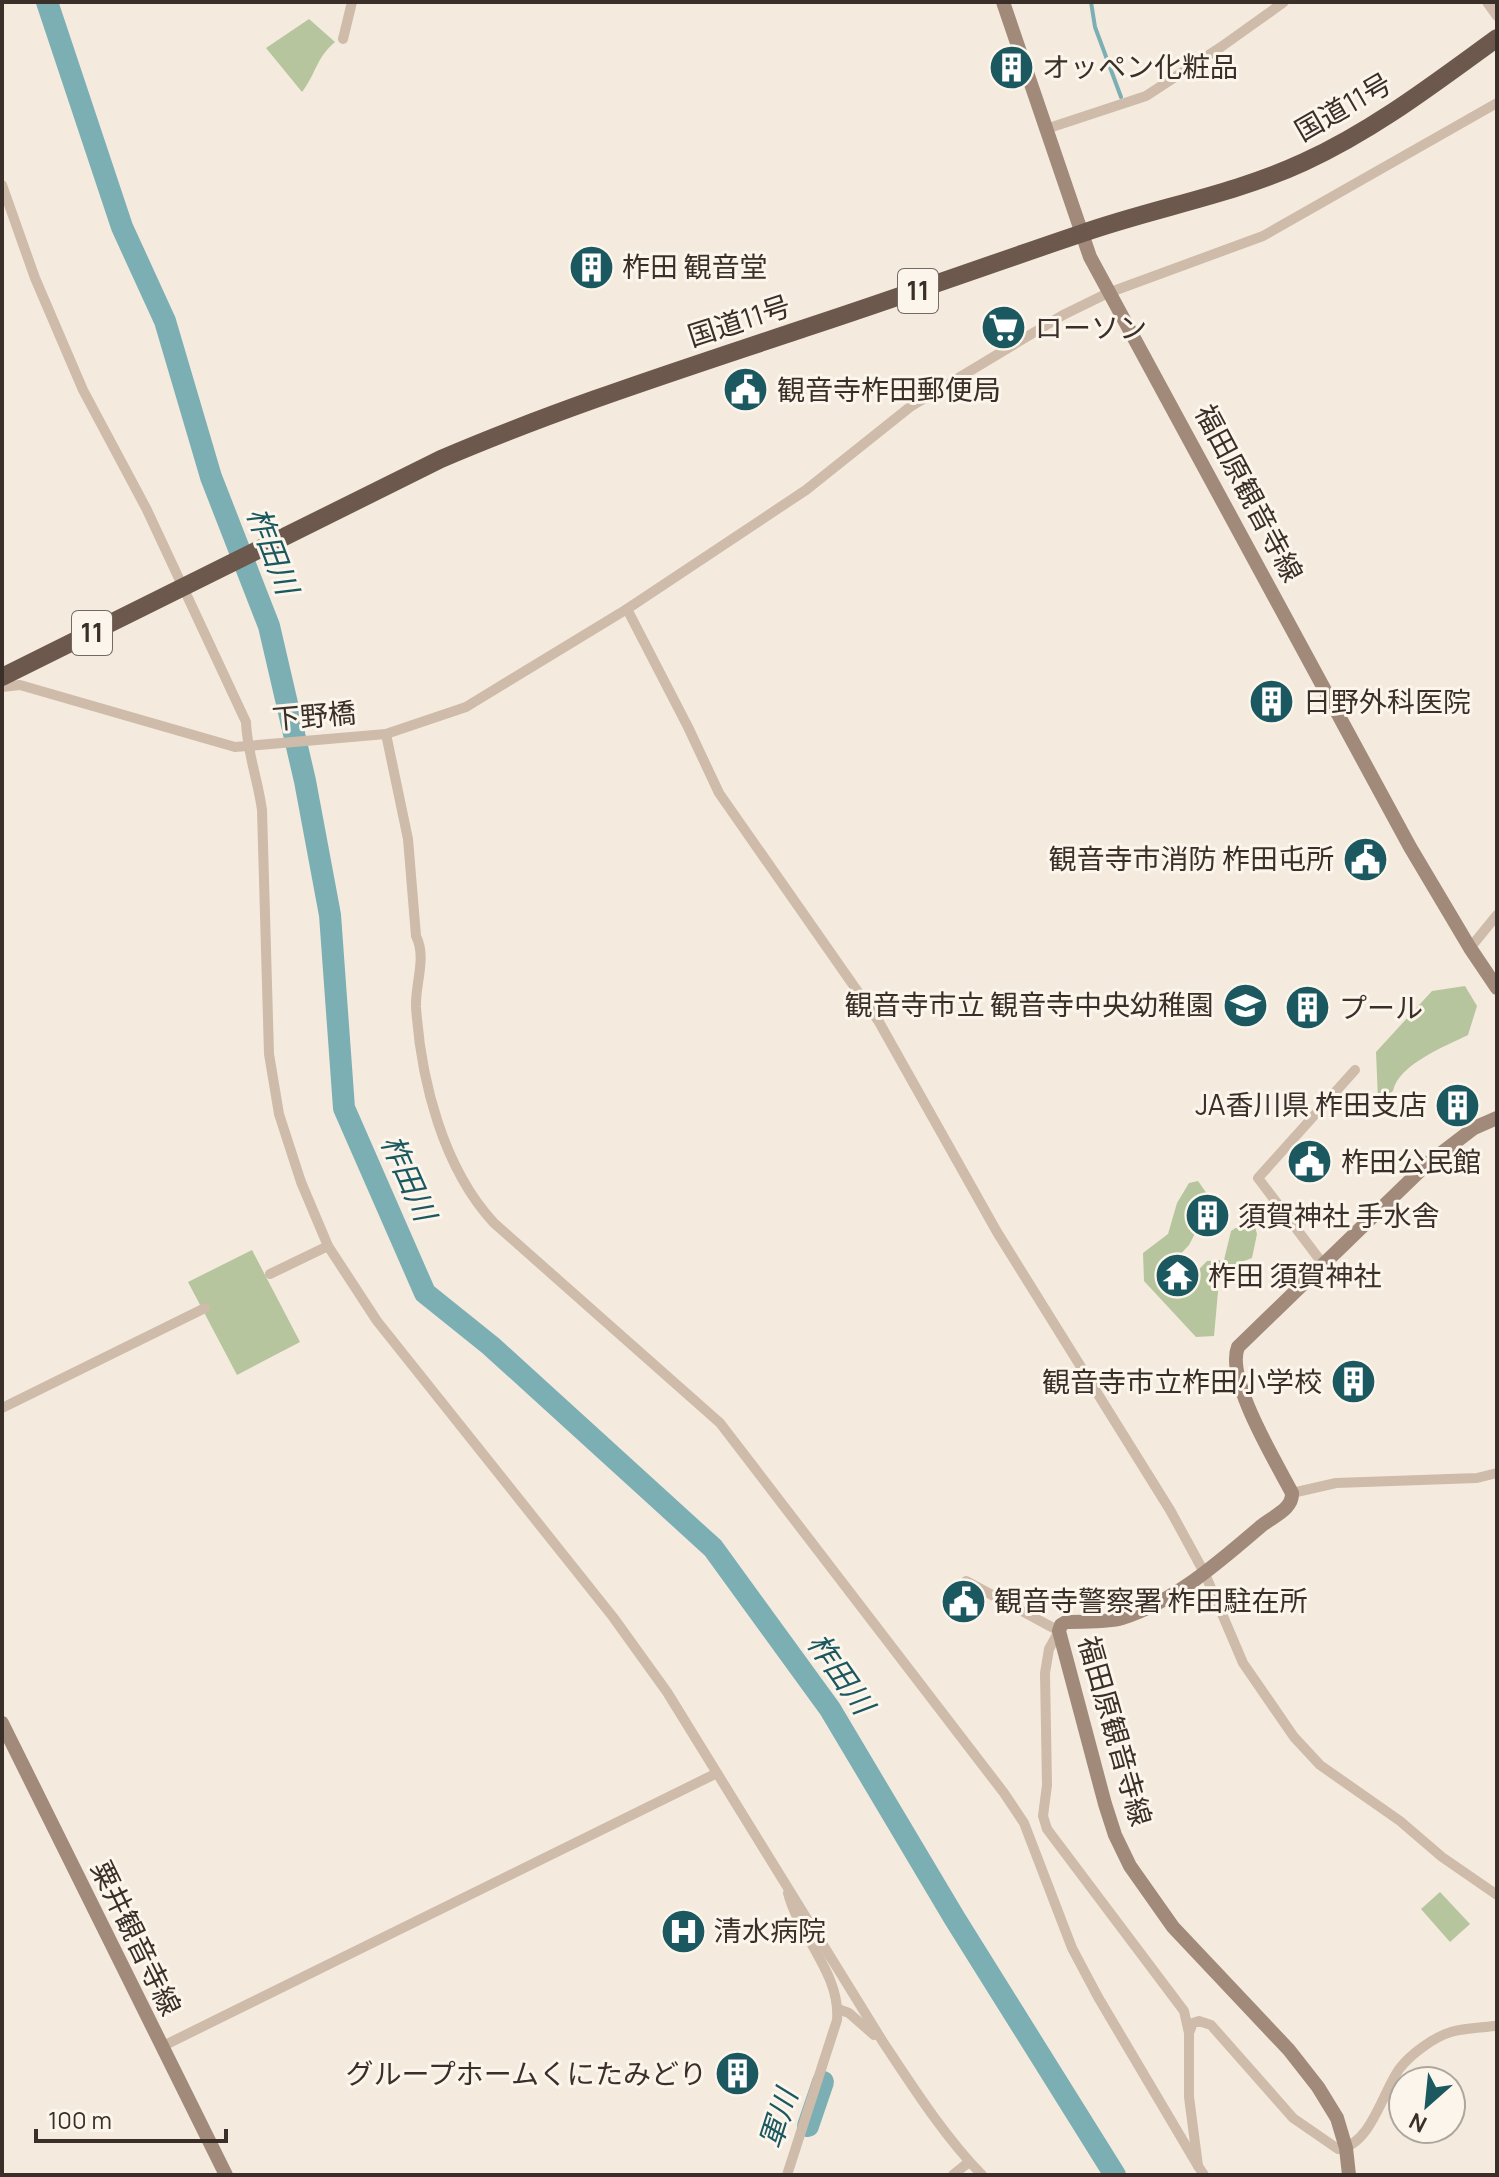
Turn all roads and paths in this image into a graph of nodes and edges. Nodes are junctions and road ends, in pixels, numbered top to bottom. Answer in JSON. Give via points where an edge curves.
{"nodes":[{"id":1,"x":352,"y":2,"type":"edge"},
{"id":2,"x":1003,"y":2,"type":"edge"},
{"id":3,"x":1284,"y":2,"type":"edge"},
{"id":4,"x":1487,"y":2,"type":"edge"},
{"id":5,"x":1497,"y":16,"type":"edge"},
{"id":6,"x":1497,"y":38,"type":"edge"},
{"id":7,"x":343,"y":39,"type":"dead end"},
{"id":8,"x":1497,"y":103,"type":"edge"},
{"id":9,"x":1046,"y":129,"type":"junction"},
{"id":10,"x":2,"y":185,"type":"edge"},
{"id":11,"x":1081,"y":233,"type":"junction"},
{"id":12,"x":1108,"y":293,"type":"junction"},
{"id":13,"x":183,"y":588,"type":"junction"},
{"id":14,"x":627,"y":609,"type":"junction"},
{"id":15,"x":2,"y":677,"type":"edge"},
{"id":16,"x":2,"y":687,"type":"edge"},
{"id":17,"x":386,"y":734,"type":"junction"},
{"id":18,"x":246,"y":747,"type":"junction"},
{"id":19,"x":1497,"y":915,"type":"edge"},
{"id":20,"x":1470,"y":948,"type":"junction"},
{"id":21,"x":1497,"y":988,"type":"edge"},
{"id":22,"x":1355,"y":1070,"type":"dead end"},
{"id":23,"x":1497,"y":1118,"type":"edge"},
{"id":24,"x":328,"y":1246,"type":"junction"},
{"id":25,"x":1323,"y":1264,"type":"junction"},
{"id":26,"x":270,"y":1274,"type":"dead end"},
{"id":27,"x":205,"y":1308,"type":"dead end"},
{"id":28,"x":2,"y":1408,"type":"edge"},
{"id":29,"x":1497,"y":1473,"type":"edge"},
{"id":30,"x":1292,"y":1493,"type":"junction"},
{"id":31,"x":1205,"y":1574,"type":"junction"},
{"id":32,"x":966,"y":1581,"type":"dead end"},
{"id":33,"x":1059,"y":1631,"type":"junction"},
{"id":34,"x":2,"y":1723,"type":"edge"},
{"id":35,"x":715,"y":1774,"type":"junction"},
{"id":36,"x":1043,"y":1816,"type":"junction"},
{"id":37,"x":1024,"y":1823,"type":"junction"},
{"id":38,"x":786,"y":1883,"type":"junction"},
{"id":39,"x":1497,"y":1895,"type":"edge"},
{"id":40,"x":838,"y":2009,"type":"junction"},
{"id":41,"x":1494,"y":2026,"type":"dead end"},
{"id":42,"x":1189,"y":2033,"type":"junction"},
{"id":43,"x":883,"y":2042,"type":"junction"},
{"id":44,"x":161,"y":2047,"type":"junction"},
{"id":45,"x":1346,"y":2148,"type":"junction"},
{"id":46,"x":969,"y":2162,"type":"junction"},
{"id":47,"x":1201,"y":2170,"type":"edge"},
{"id":48,"x":226,"y":2175,"type":"edge"},
{"id":49,"x":787,"y":2175,"type":"edge"},
{"id":50,"x":953,"y":2175,"type":"edge"},
{"id":51,"x":982,"y":2175,"type":"edge"},
{"id":52,"x":1349,"y":2175,"type":"edge"}],
"edges":[{"from":1,"to":7,"type":"street"},
{"from":2,"to":9,"type":"main road","name":"福田原観音寺線"},
{"from":3,"to":9,"type":"street","via":[[1146,96]]},
{"from":4,"to":5,"type":"street"},
{"from":6,"to":11,"type":"highway","name":"国道11号","number":"11","via":[[1380,122],[1303,163]]},
{"from":8,"to":12,"type":"street","name":"下野橋","via":[[1263,236]]},
{"from":9,"to":11,"type":"main road","name":"福田原観音寺線"},
{"from":10,"to":13,"type":"street","via":[[83,390]]},
{"from":11,"to":12,"type":"main road","name":"福田原観音寺線"},
{"from":11,"to":13,"type":"highway","name":"国道11号","number":"11","via":[[510,429]]},
{"from":12,"to":14,"type":"street","name":"下野橋","via":[[910,407],[806,490]]},
{"from":12,"to":20,"type":"main road","name":"福田原観音寺線"},
{"from":13,"to":15,"type":"highway","name":"国道11号","number":"11"},
{"from":13,"to":18,"type":"street","via":[[246,722]]},
{"from":14,"to":17,"type":"street","name":"下野橋","via":[[466,707]]},
{"from":14,"to":31,"type":"street","via":[[719,793],[879,1022],[997,1232]]},
{"from":16,"to":18,"type":"street","name":"下野橋","via":[[20,685]]},
{"from":17,"to":18,"type":"street","name":"下野橋"},
{"from":17,"to":37,"type":"street","via":[[408,839],[416,936],[423,948],[416,1005],[424,1069],[438,1122],[478,1205],[720,1423]]},
{"from":18,"to":24,"type":"street","via":[[262,810],[269,1054],[279,1114]]},
{"from":19,"to":20,"type":"street"},
{"from":20,"to":21,"type":"main road","name":"福田原観音寺線"},
{"from":22,"to":25,"type":"street","via":[[1258,1178]]},
{"from":23,"to":25,"type":"main road","via":[[1474,1128],[1427,1164]]},
{"from":24,"to":26,"type":"street"},
{"from":24,"to":35,"type":"street","via":[[377,1321],[613,1617],[667,1692]]},
{"from":25,"to":30,"type":"main road","via":[[1246,1337],[1234,1357],[1242,1393]]},
{"from":27,"to":28,"type":"street"},
{"from":29,"to":30,"type":"street","via":[[1336,1483]]},
{"from":30,"to":31,"type":"main road","name":"福田原観音寺線","via":[[1289,1506]]},
{"from":31,"to":33,"type":"main road","name":"福田原観音寺線","via":[[1141,1611],[1117,1620],[1066,1622]]},
{"from":31,"to":39,"type":"street","via":[[1243,1663],[1294,1737],[1320,1765]]},
{"from":32,"to":33,"type":"street"},
{"from":33,"to":36,"type":"street","via":[[1045,1673]]},
{"from":33,"to":45,"type":"main road","name":"福田原観音寺線","via":[[1105,1804],[1130,1866],[1173,1927],[1318,2087],[1337,2118]]},
{"from":34,"to":44,"type":"main road","name":"粟井観音寺線"},
{"from":35,"to":38,"type":"street"},
{"from":35,"to":44,"type":"street"},
{"from":36,"to":37,"type":"street"},
{"from":36,"to":42,"type":"street","via":[[1047,1829],[1184,2011]]},
{"from":37,"to":47,"type":"street","via":[[1072,1948]]},
{"from":38,"to":40,"type":"street","via":[[793,1913],[828,1977]]},
{"from":38,"to":43,"type":"street"},
{"from":40,"to":43,"type":"street"},
{"from":40,"to":49,"type":"street"},
{"from":41,"to":45,"type":"street","via":[[1450,2032],[1402,2066],[1376,2115]]},
{"from":42,"to":45,"type":"street","via":[[1193,2023],[1211,2025],[1293,2118],[1338,2149]]},
{"from":42,"to":47,"type":"street","via":[[1189,2097]]},
{"from":43,"to":46,"type":"street"},
{"from":44,"to":48,"type":"main road","name":"粟井観音寺線"},
{"from":45,"to":52,"type":"main road","name":"福田原観音寺線"},
{"from":46,"to":50,"type":"street"},
{"from":46,"to":51,"type":"street"}]}
